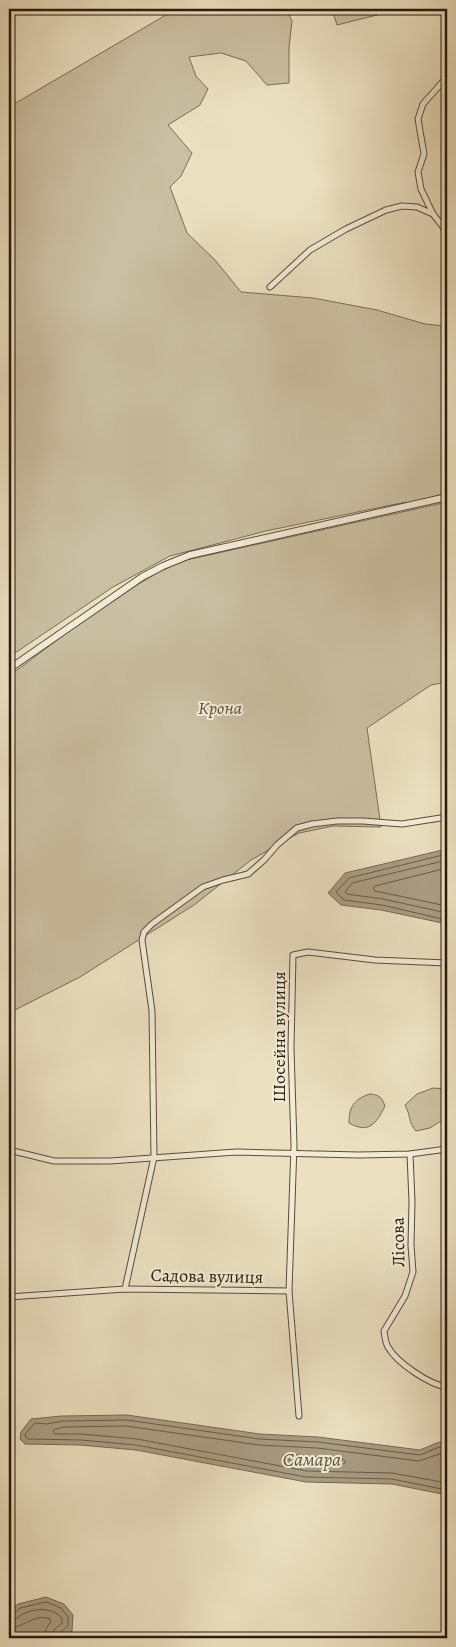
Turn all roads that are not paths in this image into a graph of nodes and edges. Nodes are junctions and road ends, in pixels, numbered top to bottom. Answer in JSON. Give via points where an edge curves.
{"nodes":[{"id":1,"x":447,"y":77,"type":"edge"},
{"id":2,"x":433,"y":214,"type":"junction"},
{"id":3,"x":447,"y":232,"type":"edge"},
{"id":4,"x":270,"y":287,"type":"dead end"},
{"id":5,"x":447,"y":497,"type":"edge"},
{"id":6,"x":9,"y":669,"type":"edge"},
{"id":7,"x":447,"y":817,"type":"edge"},
{"id":8,"x":447,"y":963,"type":"edge"},
{"id":9,"x":447,"y":1149,"type":"edge"},
{"id":10,"x":9,"y":1150,"type":"edge"},
{"id":11,"x":293,"y":1154,"type":"junction"},
{"id":12,"x":410,"y":1154,"type":"junction"},
{"id":13,"x":154,"y":1157,"type":"junction"},
{"id":14,"x":125,"y":1289,"type":"junction"},
{"id":15,"x":290,"y":1291,"type":"junction"},
{"id":16,"x":9,"y":1297,"type":"edge"},
{"id":17,"x":447,"y":1387,"type":"edge"},
{"id":18,"x":299,"y":1416,"type":"dead end"}],
"edges":[{"from":1,"to":2,"type":"street","via":[[422,104],[418,119],[424,154],[418,172],[421,189]]},
{"from":2,"to":3,"type":"street"},
{"from":2,"to":4,"type":"street","via":[[417,207],[386,210],[310,250]]},
{"from":5,"to":6,"type":"street","via":[[190,555],[131,584]]},
{"from":7,"to":13,"type":"street","name":"Садова вулиця","via":[[402,824],[337,821],[297,828],[248,874],[203,887],[144,932],[142,940],[152,1011]]},
{"from":8,"to":11,"type":"street","name":"Шосейна вулиця","via":[[375,960],[308,952],[293,955]]},
{"from":9,"to":12,"type":"street"},
{"from":10,"to":13,"type":"street","via":[[54,1160],[110,1161]]},
{"from":11,"to":12,"type":"street"},
{"from":11,"to":13,"type":"street","via":[[236,1152]]},
{"from":11,"to":15,"type":"street","name":"Шосейна вулиця"},
{"from":12,"to":17,"type":"street","name":"Лісова","via":[[414,1272],[405,1296],[384,1331],[392,1353],[416,1372],[439,1386]]},
{"from":13,"to":14,"type":"street","name":"Садова вулиця"},
{"from":14,"to":15,"type":"street","name":"Садова вулиця"},
{"from":14,"to":16,"type":"street","name":"Садова вулиця"},
{"from":15,"to":18,"type":"street","name":"Шосейна вулиця"}]}
